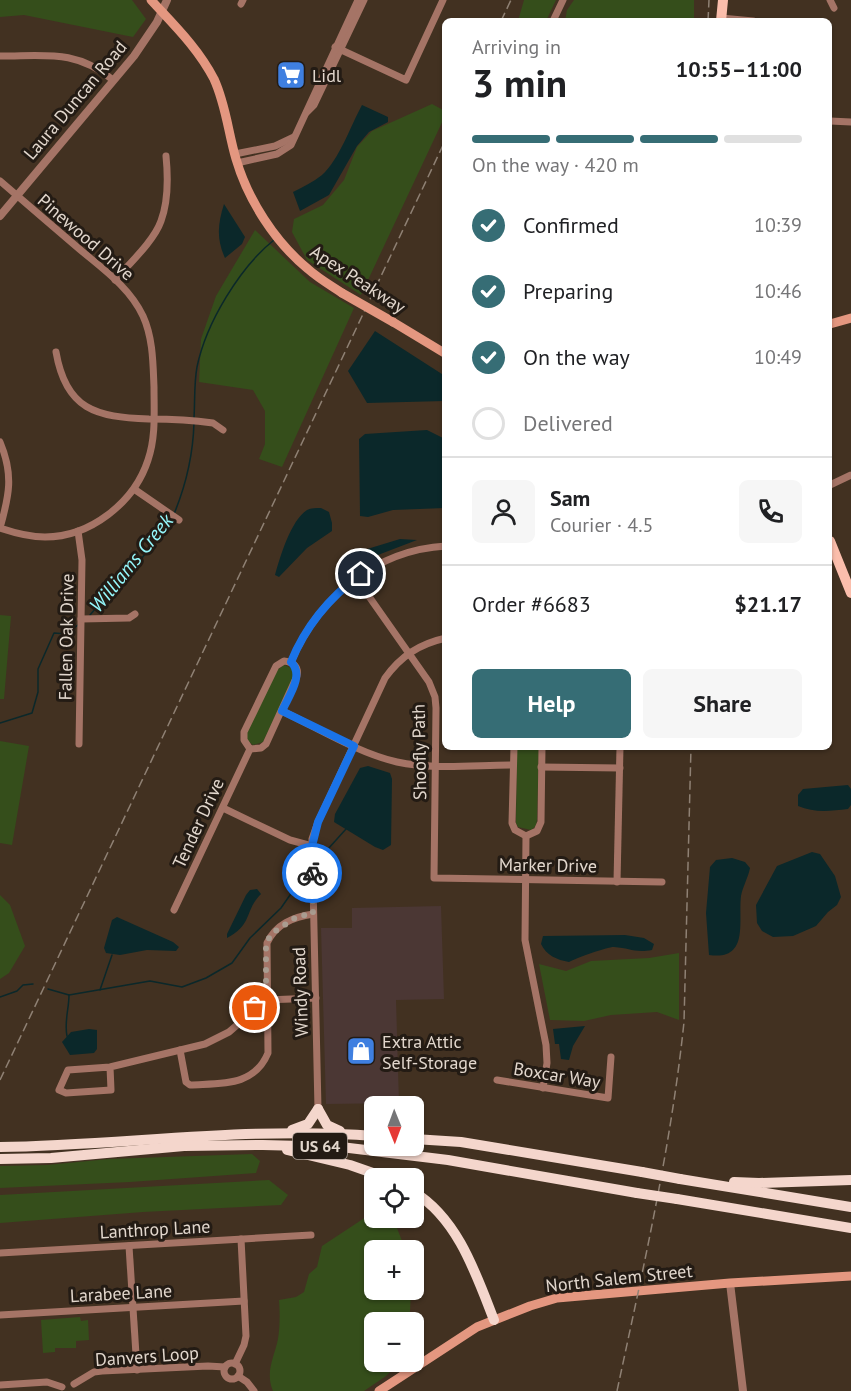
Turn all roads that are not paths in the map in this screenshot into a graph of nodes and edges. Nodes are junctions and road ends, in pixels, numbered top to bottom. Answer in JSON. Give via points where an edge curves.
{"nodes":[{"id":1,"x":151,"y":0,"type":"edge"},
{"id":2,"x":167,"y":0,"type":"edge"},
{"id":3,"x":358,"y":0,"type":"edge"},
{"id":4,"x":364,"y":0,"type":"edge"},
{"id":5,"x":443,"y":0,"type":"edge"},
{"id":6,"x":563,"y":0,"type":"edge"},
{"id":7,"x":723,"y":0,"type":"edge"},
{"id":8,"x":830,"y":0,"type":"edge"},
{"id":9,"x":834,"y":8,"type":"dead end"},
{"id":10,"x":162,"y":12,"type":"junction"},
{"id":11,"x":554,"y":18,"type":"edge"},
{"id":12,"x":721,"y":18,"type":"edge"},
{"id":13,"x":338,"y":48,"type":"junction"},
{"id":14,"x":0,"y":56,"type":"edge"},
{"id":15,"x":113,"y":80,"type":"junction"},
{"id":16,"x":832,"y":121,"type":"edge"},
{"id":17,"x":851,"y":122,"type":"edge"},
{"id":18,"x":166,"y":156,"type":"dead end"},
{"id":19,"x":236,"y":159,"type":"junction"},
{"id":20,"x":0,"y":181,"type":"edge"},
{"id":21,"x":17,"y":196,"type":"junction"},
{"id":22,"x":0,"y":216,"type":"edge"},
{"id":23,"x":115,"y":280,"type":"junction"},
{"id":24,"x":851,"y":318,"type":"edge"},
{"id":25,"x":832,"y":323,"type":"edge"},
{"id":26,"x":56,"y":352,"type":"dead end"},
{"id":27,"x":442,"y":352,"type":"edge"},
{"id":28,"x":154,"y":419,"type":"junction"},
{"id":29,"x":223,"y":430,"type":"dead end"},
{"id":30,"x":0,"y":442,"type":"edge"},
{"id":31,"x":851,"y":476,"type":"edge"},
{"id":32,"x":832,"y":484,"type":"edge"},
{"id":33,"x":134,"y":489,"type":"junction"},
{"id":34,"x":179,"y":520,"type":"dead end"},
{"id":35,"x":0,"y":528,"type":"edge"},
{"id":36,"x":78,"y":531,"type":"junction"},
{"id":37,"x":832,"y":546,"type":"edge"},
{"id":38,"x":442,"y":547,"type":"edge"},
{"id":39,"x":356,"y":578,"type":"junction"},
{"id":40,"x":851,"y":593,"type":"edge"},
{"id":41,"x":135,"y":614,"type":"dead end"},
{"id":42,"x":81,"y":619,"type":"junction"},
{"id":43,"x":442,"y":639,"type":"edge"},
{"id":44,"x":408,"y":653,"type":"junction"},
{"id":45,"x":291,"y":662,"type":"junction"},
{"id":46,"x":282,"y":711,"type":"junction"},
{"id":47,"x":80,"y":744,"type":"dead end"},
{"id":48,"x":354,"y":746,"type":"junction"},
{"id":49,"x":250,"y":749,"type":"junction"},
{"id":50,"x":514,"y":750,"type":"edge"},
{"id":51,"x":542,"y":750,"type":"edge"},
{"id":52,"x":620,"y":750,"type":"edge"},
{"id":53,"x":436,"y":765,"type":"junction"},
{"id":54,"x":513,"y":765,"type":"junction"},
{"id":55,"x":541,"y":767,"type":"junction"},
{"id":56,"x":620,"y":768,"type":"junction"},
{"id":57,"x":223,"y":808,"type":"junction"},
{"id":58,"x":526,"y":836,"type":"junction"},
{"id":59,"x":312,"y":846,"type":"junction"},
{"id":60,"x":434,"y":878,"type":"joint"},
{"id":61,"x":525,"y":880,"type":"junction"},
{"id":62,"x":617,"y":882,"type":"junction"},
{"id":63,"x":662,"y":882,"type":"dead end"},
{"id":64,"x":174,"y":910,"type":"dead end"},
{"id":65,"x":313,"y":914,"type":"junction"},
{"id":66,"x":316,"y":998,"type":"junction"},
{"id":67,"x":266,"y":999,"type":"junction"},
{"id":68,"x":180,"y":1050,"type":"junction"},
{"id":69,"x":611,"y":1057,"type":"dead end"},
{"id":70,"x":110,"y":1067,"type":"junction"},
{"id":71,"x":497,"y":1080,"type":"dead end"},
{"id":72,"x":543,"y":1088,"type":"junction"},
{"id":73,"x":318,"y":1109,"type":"junction"},
{"id":74,"x":279,"y":1133,"type":"junction"},
{"id":75,"x":352,"y":1134,"type":"junction"},
{"id":76,"x":364,"y":1135,"type":"edge"},
{"id":77,"x":424,"y":1140,"type":"edge"},
{"id":78,"x":263,"y":1145,"type":"junction"},
{"id":79,"x":0,"y":1147,"type":"edge"},
{"id":80,"x":0,"y":1159,"type":"edge"},
{"id":81,"x":364,"y":1170,"type":"edge"},
{"id":82,"x":851,"y":1180,"type":"edge"},
{"id":83,"x":695,"y":1181,"type":"junction"},
{"id":84,"x":424,"y":1200,"type":"edge"},
{"id":85,"x":851,"y":1207,"type":"edge"},
{"id":86,"x":851,"y":1228,"type":"edge"},
{"id":87,"x":312,"y":1235,"type":"dead end"},
{"id":88,"x":241,"y":1239,"type":"junction"},
{"id":89,"x":129,"y":1246,"type":"junction"},
{"id":90,"x":0,"y":1253,"type":"edge"},
{"id":91,"x":851,"y":1276,"type":"edge"},
{"id":92,"x":730,"y":1283,"type":"junction"},
{"id":93,"x":244,"y":1301,"type":"junction"},
{"id":94,"x":132,"y":1308,"type":"junction"},
{"id":95,"x":0,"y":1315,"type":"edge"},
{"id":96,"x":494,"y":1320,"type":"junction"},
{"id":97,"x":235,"y":1364,"type":"junction"},
{"id":98,"x":225,"y":1367,"type":"junction"},
{"id":99,"x":137,"y":1370,"type":"junction"},
{"id":100,"x":238,"y":1376,"type":"junction"},
{"id":101,"x":0,"y":1384,"type":"edge"},
{"id":102,"x":76,"y":1388,"type":"edge"},
{"id":103,"x":62,"y":1389,"type":"edge"},
{"id":104,"x":254,"y":1391,"type":"edge"},
{"id":105,"x":379,"y":1391,"type":"edge"},
{"id":106,"x":742,"y":1391,"type":"edge"}],
"edges":[{"from":1,"to":10,"type":"main road","name":"Apex Peakway"},
{"from":2,"to":10,"type":"street","name":"Laura Duncan Road"},
{"from":3,"to":13,"type":"street"},
{"from":4,"to":13,"type":"street"},
{"from":5,"to":13,"type":"street","via":[[405,80]]},
{"from":6,"to":11,"type":"street"},
{"from":7,"to":12,"type":"main road"},
{"from":8,"to":9,"type":"street"},
{"from":10,"to":15,"type":"street","name":"Laura Duncan Road"},
{"from":10,"to":19,"type":"main road","name":"Apex Peakway","via":[[192,45],[214,80]]},
{"from":13,"to":19,"type":"street","via":[[291,145],[283,151]]},
{"from":14,"to":15,"type":"street","via":[[72,58],[96,67]]},
{"from":15,"to":21,"type":"street","name":"Laura Duncan Road"},
{"from":16,"to":17,"type":"street"},
{"from":18,"to":23,"type":"street","via":[[161,221]]},
{"from":19,"to":27,"type":"main road","name":"Apex Peakway","bridge":true,"via":[[254,203],[306,268]]},
{"from":20,"to":21,"type":"street","name":"Pinewood Drive"},
{"from":21,"to":22,"type":"street","name":"Laura Duncan Road"},
{"from":21,"to":23,"type":"street","name":"Pinewood Drive"},
{"from":23,"to":28,"type":"street","name":"Pinewood Drive","via":[[138,307],[147,328],[152,349]]},
{"from":24,"to":25,"type":"main road"},
{"from":26,"to":28,"type":"street","via":[[67,386],[84,404],[103,415]]},
{"from":28,"to":29,"type":"street","via":[[213,423]]},
{"from":28,"to":33,"type":"street","name":"Pinewood Drive","via":[[148,460]]},
{"from":30,"to":35,"type":"street","via":[[8,466],[9,488]]},
{"from":31,"to":32,"type":"street"},
{"from":33,"to":34,"type":"street"},
{"from":33,"to":36,"type":"street","name":"Pinewood Drive","via":[[108,514]]},
{"from":35,"to":36,"type":"street","name":"Pinewood Drive","via":[[37,537]]},
{"from":36,"to":42,"type":"street","name":"Fallen Oak Drive","via":[[82,560]]},
{"from":37,"to":40,"type":"main road"},
{"from":38,"to":39,"type":"street","name":"Tender Drive","via":[[394,557]]},
{"from":39,"to":44,"type":"street","name":"Shoofly Path"},
{"from":39,"to":45,"type":"street","name":"Tender Drive","via":[[325,605]]},
{"from":41,"to":42,"type":"street","via":[[129,618]]},
{"from":42,"to":47,"type":"street","name":"Fallen Oak Drive"},
{"from":43,"to":44,"type":"street","name":"Windy Road"},
{"from":44,"to":48,"type":"street","name":"Windy Road","via":[[385,678]]},
{"from":44,"to":53,"type":"street","name":"Shoofly Path","via":[[429,682],[436,702]]},
{"from":45,"to":46,"type":"street","name":"Tender Drive","via":[[297,676]]},
{"from":45,"to":49,"type":"street","name":"Tender Drive","via":[[276,666],[244,732]]},
{"from":46,"to":48,"type":"street"},
{"from":46,"to":49,"type":"street","name":"Tender Drive","via":[[266,744]]},
{"from":48,"to":53,"type":"street","via":[[393,761]]},
{"from":48,"to":59,"type":"street","name":"Windy Road","via":[[318,822]]},
{"from":49,"to":57,"type":"street","name":"Tender Drive"},
{"from":50,"to":54,"type":"street"},
{"from":51,"to":55,"type":"street"},
{"from":52,"to":56,"type":"street"},
{"from":53,"to":54,"type":"street"},
{"from":53,"to":60,"type":"street","name":"Shoofly Path"},
{"from":54,"to":58,"type":"street","via":[[512,823],[515,830]]},
{"from":55,"to":56,"type":"street"},
{"from":55,"to":58,"type":"street","via":[[540,822],[537,831]]},
{"from":56,"to":62,"type":"street"},
{"from":57,"to":59,"type":"street","via":[[290,840]]},
{"from":57,"to":64,"type":"street","name":"Tender Drive"},
{"from":58,"to":61,"type":"street"},
{"from":59,"to":65,"type":"street","name":"Windy Road"},
{"from":60,"to":61,"type":"street","name":"Marker Drive"},
{"from":61,"to":62,"type":"street","name":"Marker Drive"},
{"from":61,"to":72,"type":"street","via":[[525,940],[547,1054]]},
{"from":62,"to":63,"type":"street","name":"Marker Drive"},
{"from":65,"to":66,"type":"street","name":"Windy Road"},
{"from":65,"to":67,"type":"street","via":[[298,916],[270,936],[266,945]]},
{"from":66,"to":67,"type":"street"},
{"from":66,"to":73,"type":"street","name":"Windy Road"},
{"from":67,"to":68,"type":"street","via":[[220,1038]]},
{"from":67,"to":68,"type":"street","via":[[268,1053],[264,1062],[243,1080],[190,1085],[186,1082]]},
{"from":68,"to":70,"type":"street"},
{"from":69,"to":72,"type":"street","name":"Boxcar Way","via":[[608,1098]]},
{"from":70,"to":70,"type":"street","via":[[68,1070],[59,1090],[66,1094],[111,1090]]},
{"from":71,"to":72,"type":"street","name":"Boxcar Way"},
{"from":73,"to":74,"type":"highway","via":[[304,1127]]},
{"from":73,"to":75,"type":"highway","via":[[329,1127]]},
{"from":74,"to":75,"type":"highway","number":"US 64"},
{"from":74,"to":79,"type":"highway","number":"US 64"},
{"from":75,"to":76,"type":"highway","number":"US 64"},
{"from":77,"to":83,"type":"highway","bridge":true,"via":[[460,1142]]},
{"from":78,"to":80,"type":"highway","number":"US 64","via":[[184,1146]]},
{"from":78,"to":81,"type":"highway"},
{"from":78,"to":86,"type":"highway","number":"US 64","bridge":true,"via":[[341,1147],[448,1160]]},
{"from":82,"to":83,"type":"highway"},
{"from":83,"to":85,"type":"highway"},
{"from":84,"to":96,"type":"highway","via":[[454,1232]]},
{"from":87,"to":88,"type":"street","name":"Lanthrop Lane"},
{"from":88,"to":89,"type":"street","name":"Lanthrop Lane"},
{"from":88,"to":93,"type":"street"},
{"from":89,"to":90,"type":"street","name":"Lanthrop Lane"},
{"from":89,"to":94,"type":"street"},
{"from":91,"to":92,"type":"main road","name":"North Salem Street"},
{"from":92,"to":96,"type":"main road","name":"North Salem Street","via":[[557,1298]]},
{"from":92,"to":106,"type":"street"},
{"from":93,"to":94,"type":"street","name":"Larabee Lane"},
{"from":93,"to":97,"type":"street","via":[[246,1336]]},
{"from":94,"to":95,"type":"street","name":"Larabee Lane"},
{"from":94,"to":99,"type":"street"},
{"from":96,"to":105,"type":"main road","name":"North Salem Street"},
{"from":97,"to":98,"type":"street"},
{"from":97,"to":100,"type":"street","via":[[240,1370]]},
{"from":98,"to":99,"type":"street","name":"Danvers Loop"},
{"from":98,"to":100,"type":"street","via":[[224,1375],[228,1378]]},
{"from":99,"to":102,"type":"street","name":"Danvers Loop","via":[[94,1372]]},
{"from":100,"to":104,"type":"street"},
{"from":101,"to":103,"type":"street","via":[[47,1382]]},
{"from":102,"to":103,"type":"street","name":"Danvers Loop","via":[[68,1383]]}]}
